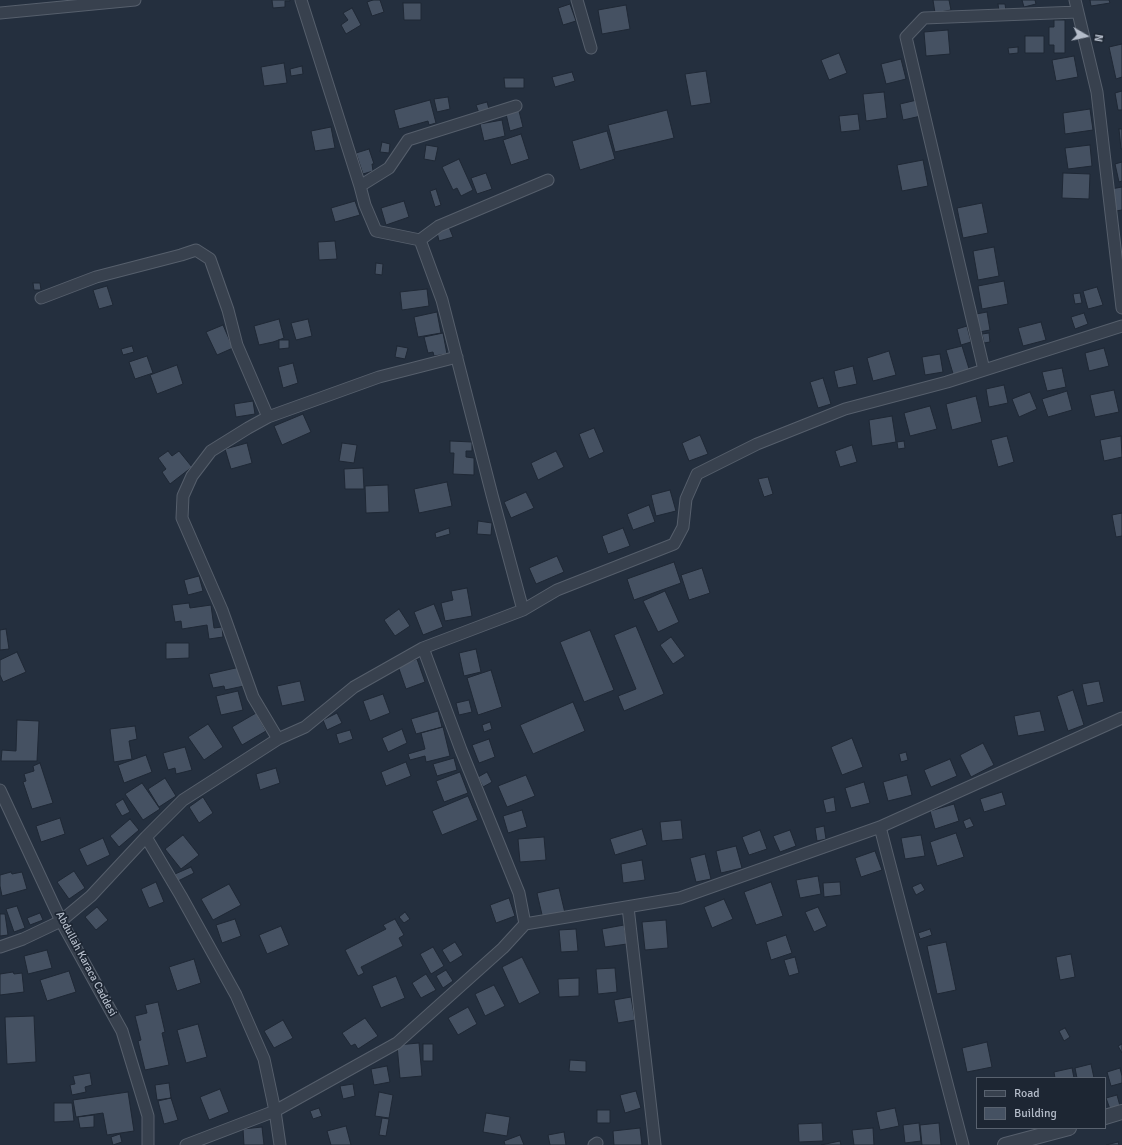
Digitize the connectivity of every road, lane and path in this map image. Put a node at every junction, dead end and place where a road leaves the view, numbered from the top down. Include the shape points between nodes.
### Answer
1 (135, 0) edge
2 (301, 0) edge
3 (577, 0) edge
4 (1074, 0) edge
5 (89, 2) edge
6 (1078, 12) junction
7 (0, 13) edge
8 (591, 48) dead end
9 (516, 106) dead end
10 (548, 180) dead end
11 (360, 186) junction
12 (420, 240) junction
13 (41, 298) dead end
14 (1122, 308) edge
15 (1122, 326) edge
16 (457, 357) junction
17 (984, 370) junction
18 (268, 417) junction
19 (523, 610) junction
20 (424, 648) junction
21 (1122, 718) edge
22 (278, 739) junction
23 (0, 790) edge
24 (880, 826) junction
25 (146, 837) junction
26 (628, 907) junction
27 (61, 920) junction
28 (525, 924) junction
29 (0, 947) edge
30 (276, 1111) junction
31 (1122, 1112) edge
32 (1106, 1117) edge
33 (1065, 1129) edge
34 (148, 1145) edge
35 (186, 1145) edge
36 (280, 1145) edge
37 (655, 1145) edge
38 (963, 1145) edge
39 (1005, 1145) edge

1 - 5 street
2 - 11 street
3 - 8 street
4 - 6 street
5 - 7 street
6 - 14 street via 1097,92
6 - 17 street via 924,18 906,37
9 - 11 street via 408,140 389,168
10 - 12 street via 439,226
11 - 12 street via 376,231
12 - 16 street via 442,300
13 - 18 street via 96,276 196,250 210,259 237,345
15 - 17 street
16 - 18 street via 379,377
16 - 19 street
17 - 19 street via 845,409 758,444 697,474 686,499 682,527 674,544 557,590
18 - 22 street via 211,451 192,476 186,489 183,496 182,518 222,610 253,697
19 - 20 street
20 - 22 street via 354,687 305,727
20 - 28 street via 461,750 519,893
21 - 24 street
22 - 25 street via 183,800
23 - 27 street, Abdullah Karaca Caddesi
24 - 26 street via 680,898
24 - 38 street
25 - 27 street via 91,896
25 - 30 street via 236,995 264,1059
26 - 28 street
26 - 37 street
27 - 29 street
27 - 34 street, Abdullah Karaca Caddesi via 122,1031 148,1116
28 - 30 street via 503,948 397,1043
30 - 35 street
30 - 36 street
31 - 32 street
33 - 39 street

